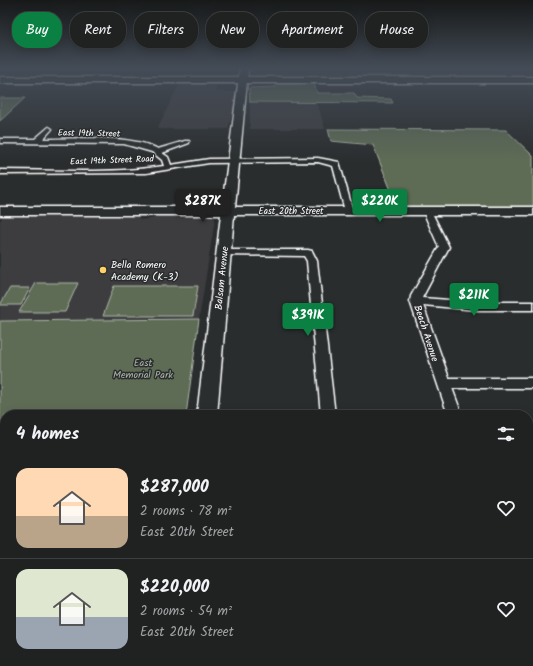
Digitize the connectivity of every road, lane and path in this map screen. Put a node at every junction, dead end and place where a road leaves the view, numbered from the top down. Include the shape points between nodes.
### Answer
1 (240, 100) edge
2 (49, 129) dead end
3 (0, 141) edge
4 (37, 141) junction
5 (187, 142) dead end
6 (158, 152) junction
7 (229, 161) junction
8 (168, 167) junction
9 (0, 172) edge
10 (0, 211) edge
11 (228, 211) junction
12 (349, 211) junction
13 (427, 211) junction
14 (533, 211) edge
15 (223, 253) junction
16 (416, 302) junction
17 (533, 306) edge
18 (444, 383) junction
19 (533, 383) edge
20 (207, 410) edge
21 (327, 410) edge
22 (453, 410) edge

1 - 7 street, Balsam Avenue
2 - 4 street
3 - 4 street, East 19th Street
4 - 6 street, East 19th Street via 124,142
5 - 6 street
6 - 8 street
7 - 8 street, East 19th Street Road
7 - 11 street, Balsam Avenue
7 - 12 street, East 19th Street Road via 318,160 336,164
8 - 9 street, East 19th Street Road via 109,172
10 - 11 street, East 20th Street
11 - 12 street, East 20th Street
11 - 15 street, Balsam Avenue
12 - 13 street, East 20th Street
13 - 14 street, East 20th Street
13 - 16 street, Beach Avenue via 444,247
15 - 20 street, Balsam Avenue
15 - 21 street via 308,253 312,261
16 - 17 street
16 - 18 street, Beach Avenue
18 - 19 street
18 - 22 street, Beach Avenue

